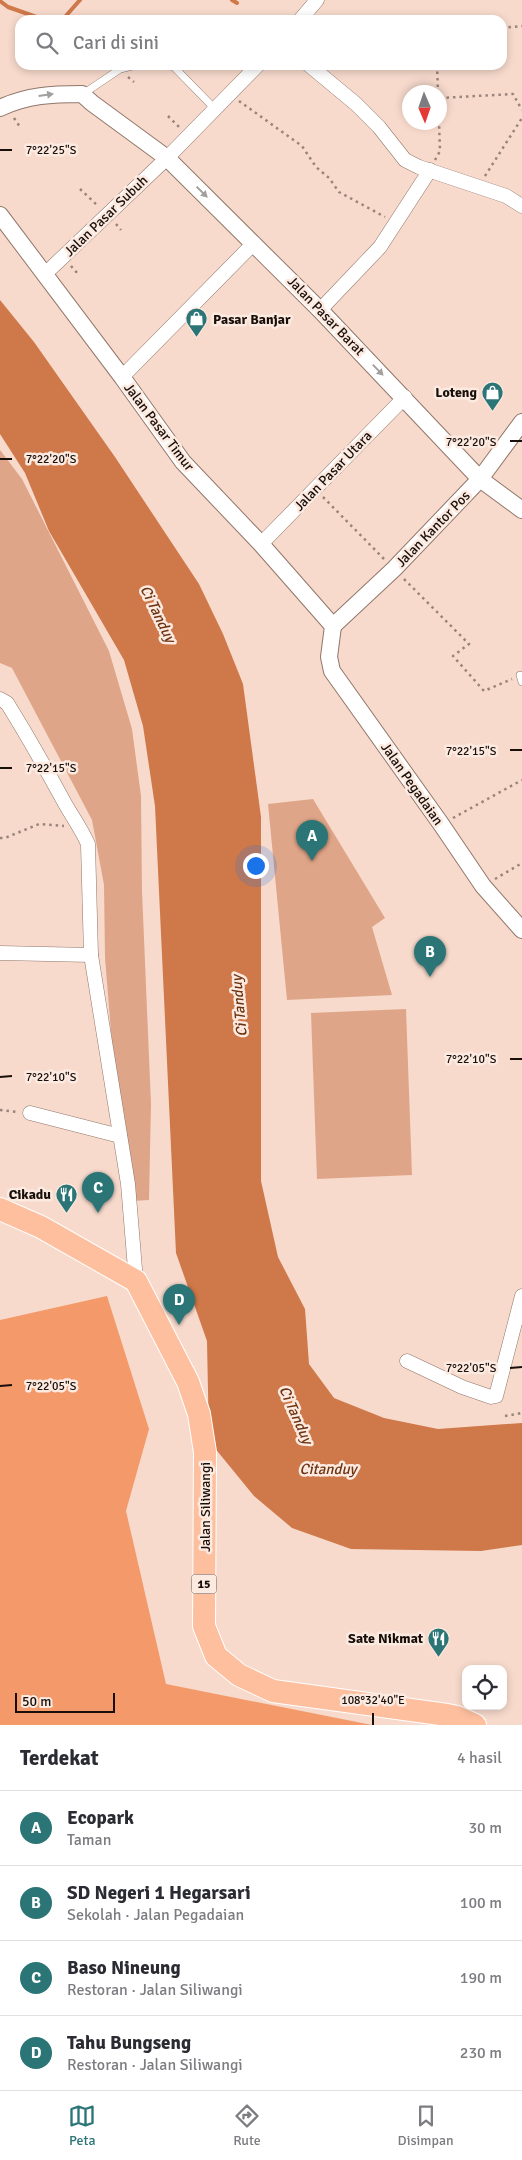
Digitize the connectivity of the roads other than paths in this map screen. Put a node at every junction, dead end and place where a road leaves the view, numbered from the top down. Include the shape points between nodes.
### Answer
1 (317, 0) edge
2 (304, 15) edge
3 (118, 70) edge
4 (177, 70) edge
5 (253, 70) edge
6 (315, 70) edge
7 (82, 94) junction
8 (0, 108) edge
9 (216, 109) junction
10 (167, 158) junction
11 (430, 170) junction
12 (522, 206) edge
13 (0, 215) edge
14 (254, 243) junction
15 (45, 274) junction
16 (320, 310) junction
17 (122, 377) junction
18 (405, 397) junction
19 (522, 422) edge
20 (480, 479) junction
21 (522, 510) edge
22 (261, 544) junction
23 (333, 626) junction
24 (0, 698) edge
25 (522, 930) edge
26 (0, 953) edge
27 (91, 955) junction
28 (30, 1113) road end
29 (120, 1136) junction
30 (0, 1209) edge
31 (136, 1281) junction
32 (522, 1296) edge
33 (407, 1361) dead end
34 (475, 1725) edge

1 - 2 street
3 - 7 lane
4 - 9 lane
5 - 9 street, Jalan Pasar Subuh
6 - 11 street via 379,127 405,160
8 -> 7 street via 19,99
7 - 10 street, Jalan Pasar Barat
9 - 10 street, Jalan Pasar Subuh
10 -> 14 street, Jalan Pasar Barat
10 - 15 street, Jalan Pasar Subuh
11 - 12 street via 506,196
11 - 16 street via 380,247
13 - 15 street, Jalan Pasar Timur
14 - 16 street, Jalan Pasar Barat
14 - 17 street
15 - 17 street, Jalan Pasar Timur
16 -> 18 street, Jalan Pasar Barat
17 - 22 street, Jalan Pasar Timur via 183,462
18 - 20 street, Jalan Pasar Barat
18 - 22 street, Jalan Pasar Utara
19 - 20 street, Jalan Kantor Pos
20 - 21 street, Jalan Pasar Barat
20 - 23 street, Jalan Kantor Pos via 394,569
22 - 23 street, Jalan Pasar Timur
23 - 25 street, Jalan Pegadaian via 329,657 332,671 482,886
24 - 27 street via 7,703 43,762 88,844
26 - 27 street
27 - 29 street
28 - 29 street
29 - 31 street via 128,1184
30 - 31 highway via 40,1227
31 - 34 highway, Jalan Siliwangi / 15 via 188,1382 199,1414 206,1472 204,1626 216,1656 239,1675 273,1691 447,1715
32 - 33 street via 496,1396 462,1387

